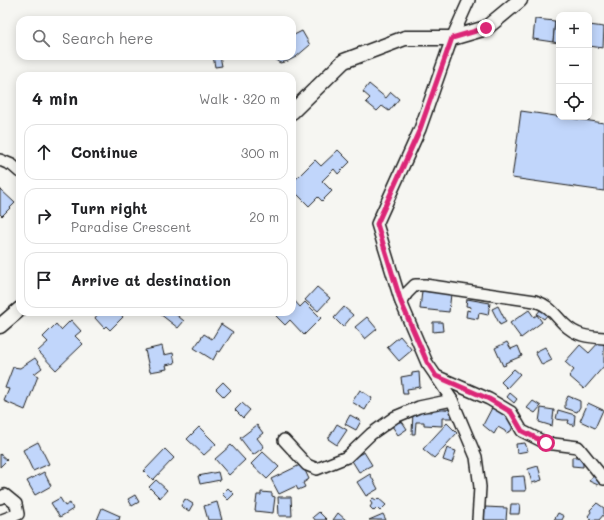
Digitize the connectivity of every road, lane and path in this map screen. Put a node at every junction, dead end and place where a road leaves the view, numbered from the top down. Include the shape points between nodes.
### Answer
1 (469, 0) edge
2 (520, 0) edge
3 (452, 38) junction
4 (296, 108) edge
5 (0, 160) edge
6 (16, 168) edge
7 (401, 302) junction
8 (16, 312) edge
9 (0, 326) edge
10 (604, 338) edge
11 (436, 376) junction
12 (452, 400) junction
13 (284, 440) dead end
14 (604, 479) edge
15 (0, 498) edge
16 (2, 520) edge
17 (478, 520) edge

1 - 3 street
2 - 3 street via 486,28
3 - 4 street via 404,38 344,62
3 - 7 street via 420,129 377,224
5 - 6 street
7 - 10 street via 415,285 535,300 545,304 575,332 587,337
7 - 11 street via 427,362
8 - 9 street
11 - 12 street
11 - 14 street via 489,399 511,412 522,431 546,443 578,447
12 - 13 street via 419,406 395,417 371,434 347,457 317,469 307,465
12 - 17 street via 476,457 480,487
15 - 16 street via 5,495 16,504 18,514

